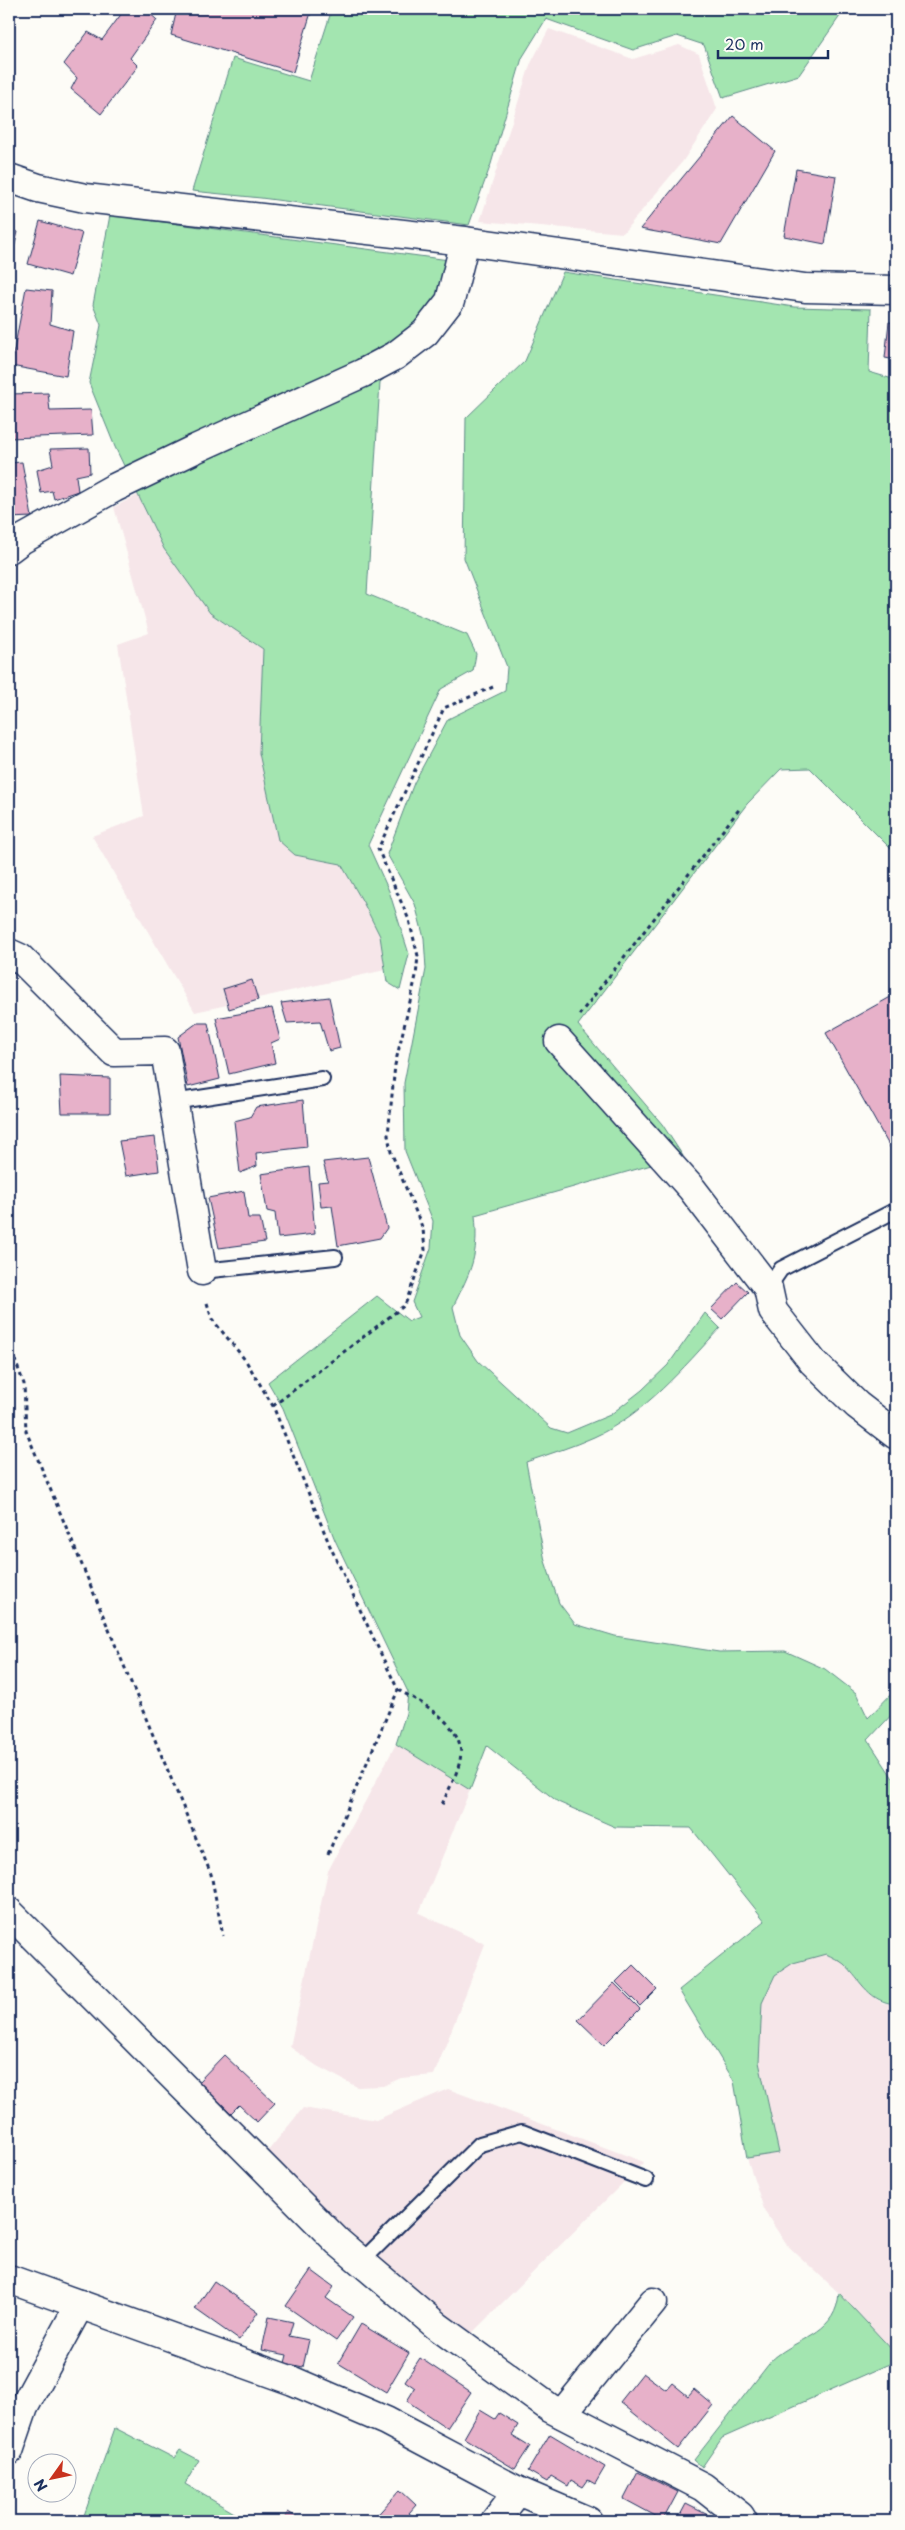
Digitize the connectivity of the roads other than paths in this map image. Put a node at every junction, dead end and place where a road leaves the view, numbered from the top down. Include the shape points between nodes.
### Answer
1 (9, 178) edge
2 (465, 240) junction
3 (896, 290) edge
4 (9, 549) edge
5 (9, 953) edge
6 (559, 1041) road end
7 (322, 1079) dead end
8 (173, 1102) junction
9 (896, 1210) edge
10 (335, 1257) dead end
11 (202, 1272) joint
12 (768, 1288) junction
13 (896, 1435) edge
14 (9, 1912) edge
15 (646, 2180) dead end
16 (362, 2261) junction
17 (9, 2279) edge
18 (653, 2302) dead end
19 (80, 2304) junction
20 (562, 2414) junction
21 (9, 2451) edge
22 (518, 2491) junction
23 (495, 2521) edge
24 (588, 2521) edge
25 (743, 2521) edge

1 - 2 street via 85,198
2 - 3 street via 804,288
2 - 4 street via 450,300 425,333 395,356 123,484
5 - 8 street via 20,958 114,1052 164,1052
6 - 12 street via 692,1189
7 - 8 lane
8 - 11 street
9 - 12 lane via 781,1269
10 - 11 lane
12 - 13 street via 773,1311 813,1362 857,1405
14 - 16 street via 338,2242
15 - 16 lane via 522,2132 488,2141 480,2144
16 - 20 street via 437,2326
17 - 19 street
18 - 20 street
19 - 21 street via 24,2407
19 - 22 street via 293,2381 386,2420
20 - 25 street via 703,2487
22 - 23 street
22 - 24 street

